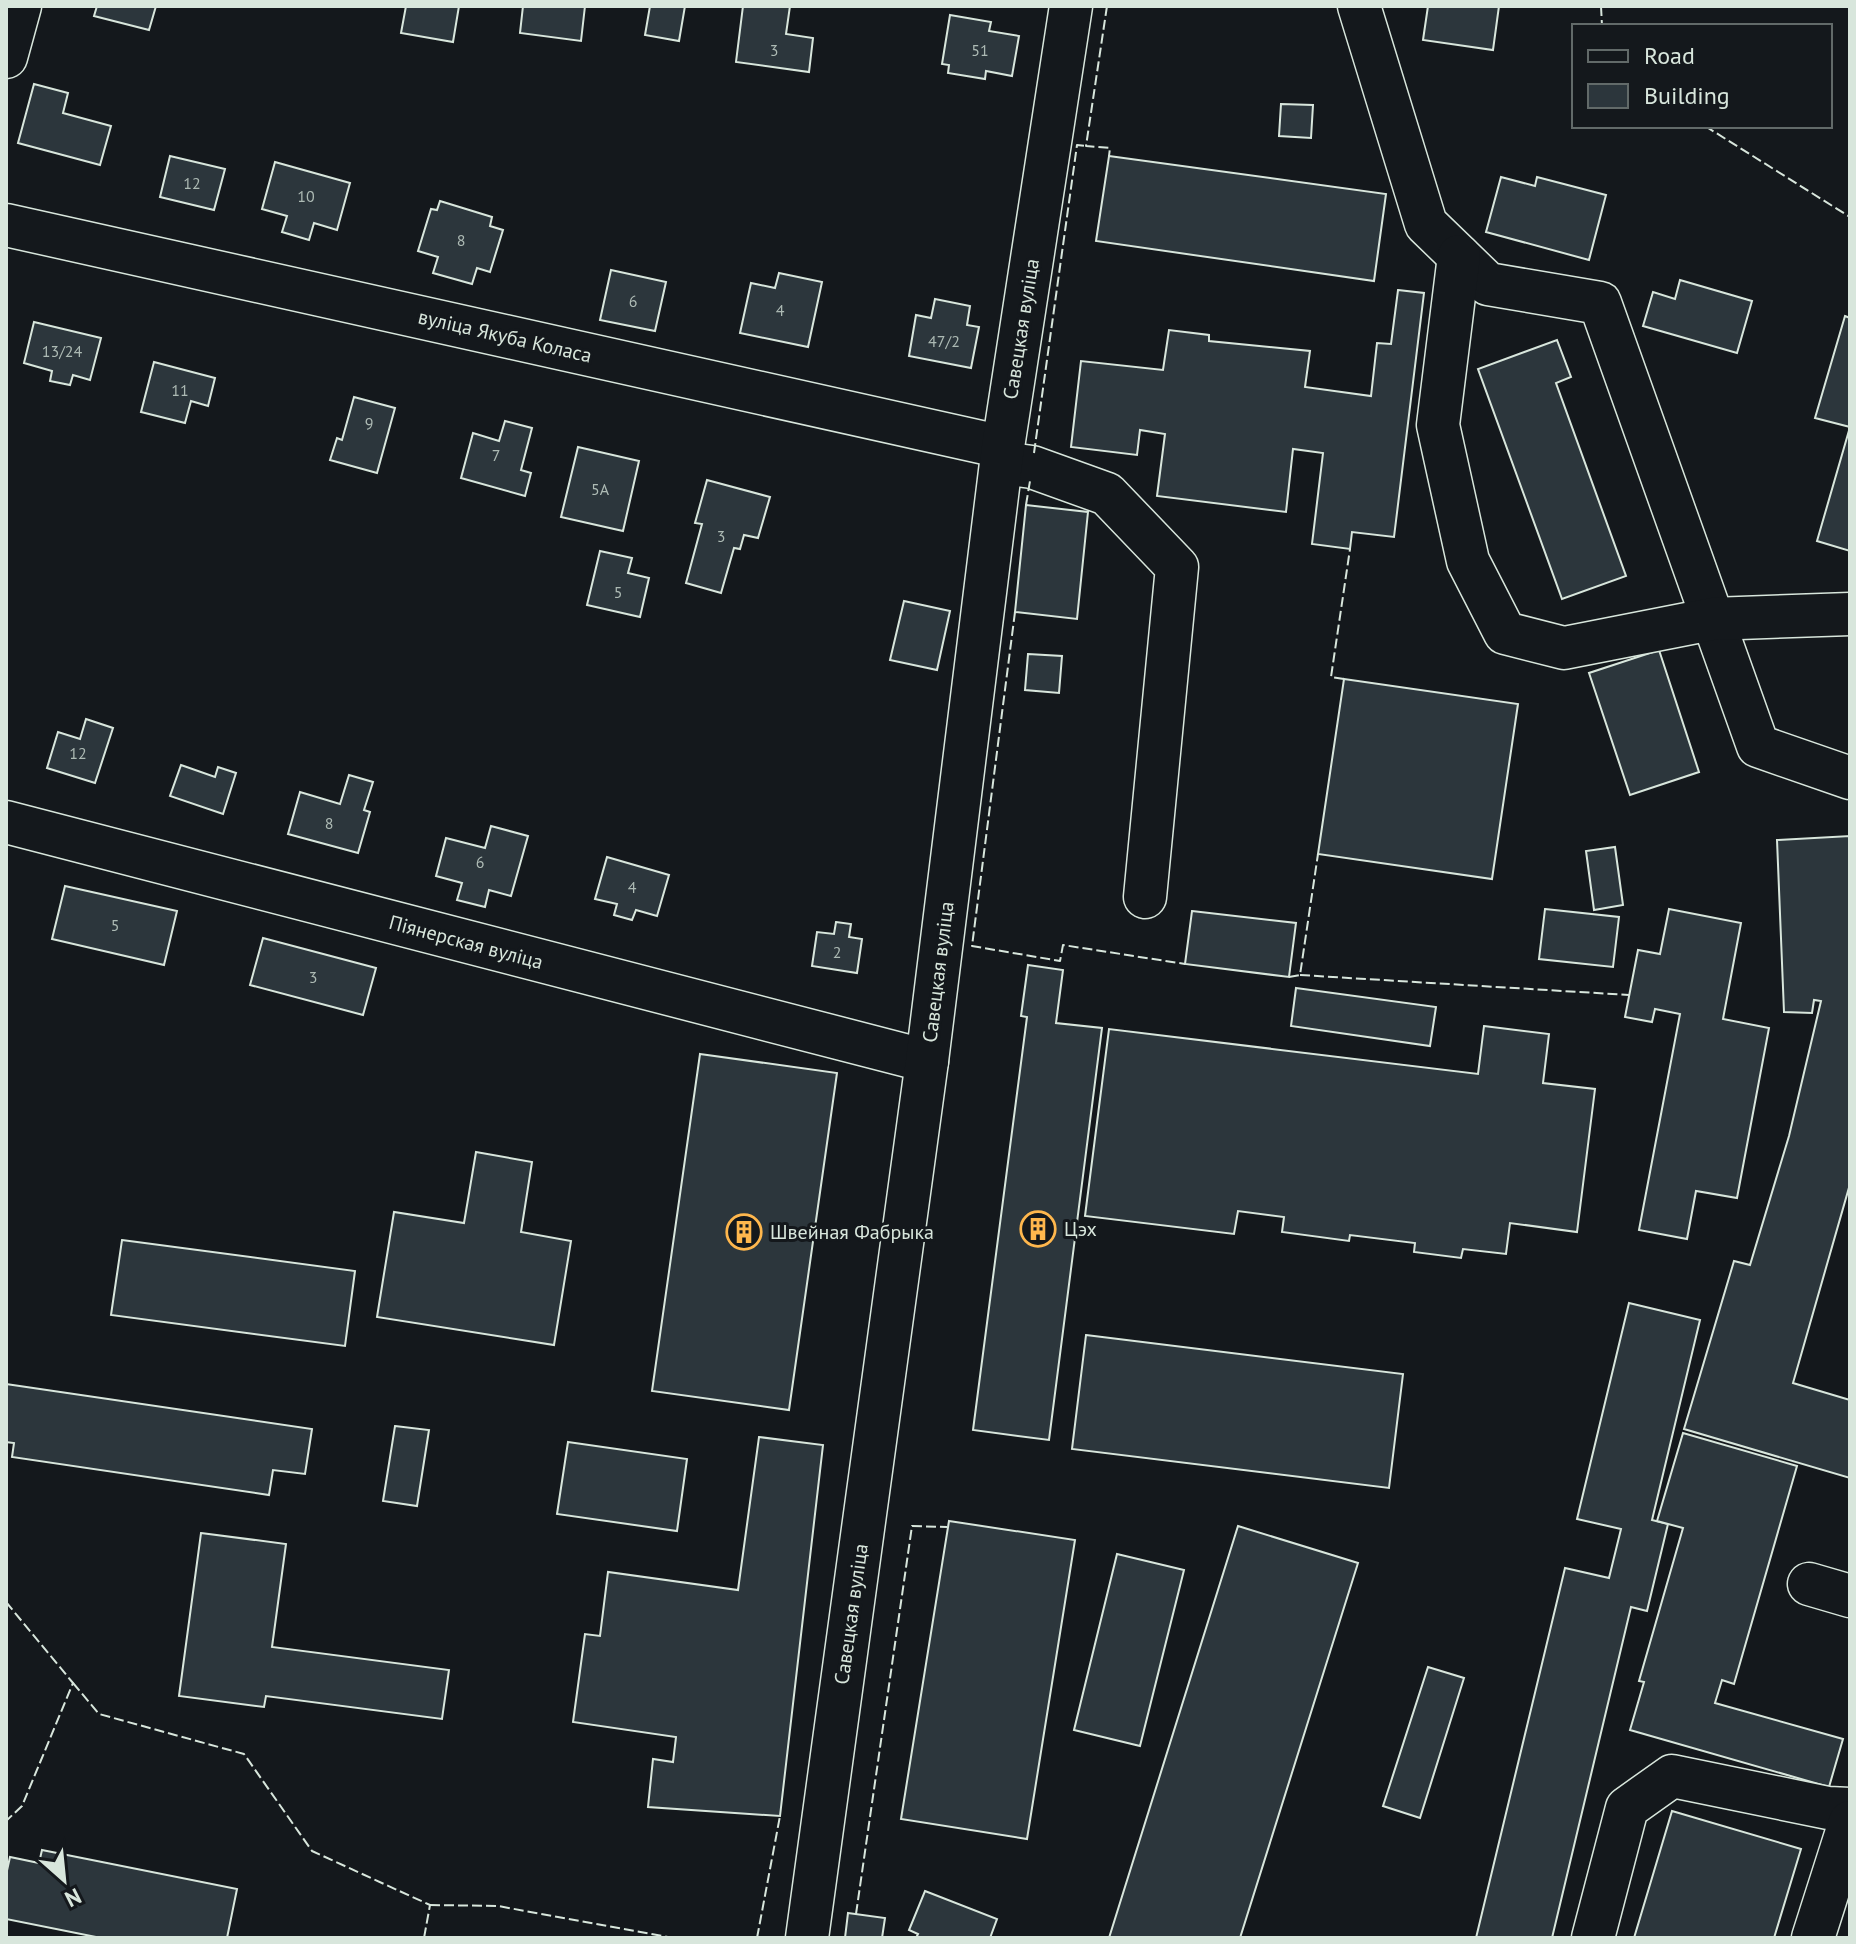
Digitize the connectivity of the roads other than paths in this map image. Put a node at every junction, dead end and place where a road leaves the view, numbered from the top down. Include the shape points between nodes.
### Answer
1 (20, 6) edge
2 (1070, 6) edge
3 (1359, 6) edge
4 (6, 57) edge
5 (6, 225) edge
6 (1459, 256) junction
7 (1002, 455) junction
8 (1850, 614) edge
9 (1712, 619) junction
10 (1850, 778) edge
11 (6, 822) edge
12 (1145, 897) dead end
13 (927, 1061) junction
14 (1809, 1584) dead end
15 (1850, 1596) edge
16 (1850, 1809) edge
17 (1850, 1822) edge
18 (807, 1938) edge
19 (1593, 1938) edge
20 (1813, 1938) edge

1 - 4 street
2 - 7 street, Савецкая вуліца
3 - 6 street via 1426,224
5 - 7 street, вуліца Якуба Коласа
6 - 9 street via 1488,284 1600,303
6 - 9 street via 1438,425 1468,561 1505,633 1564,648
7 - 12 street, вуліца Якуба Коласа via 1107,494 1177,567
7 - 13 street, Савецкая вуліца
8 - 9 street
9 - 10 street via 1758,746
11 - 13 street, Піянерская вуліца
13 - 18 street, Савецкая вуліца
14 - 15 street
16 - 19 street via 1672,1776 1627,1808
17 - 20 street

